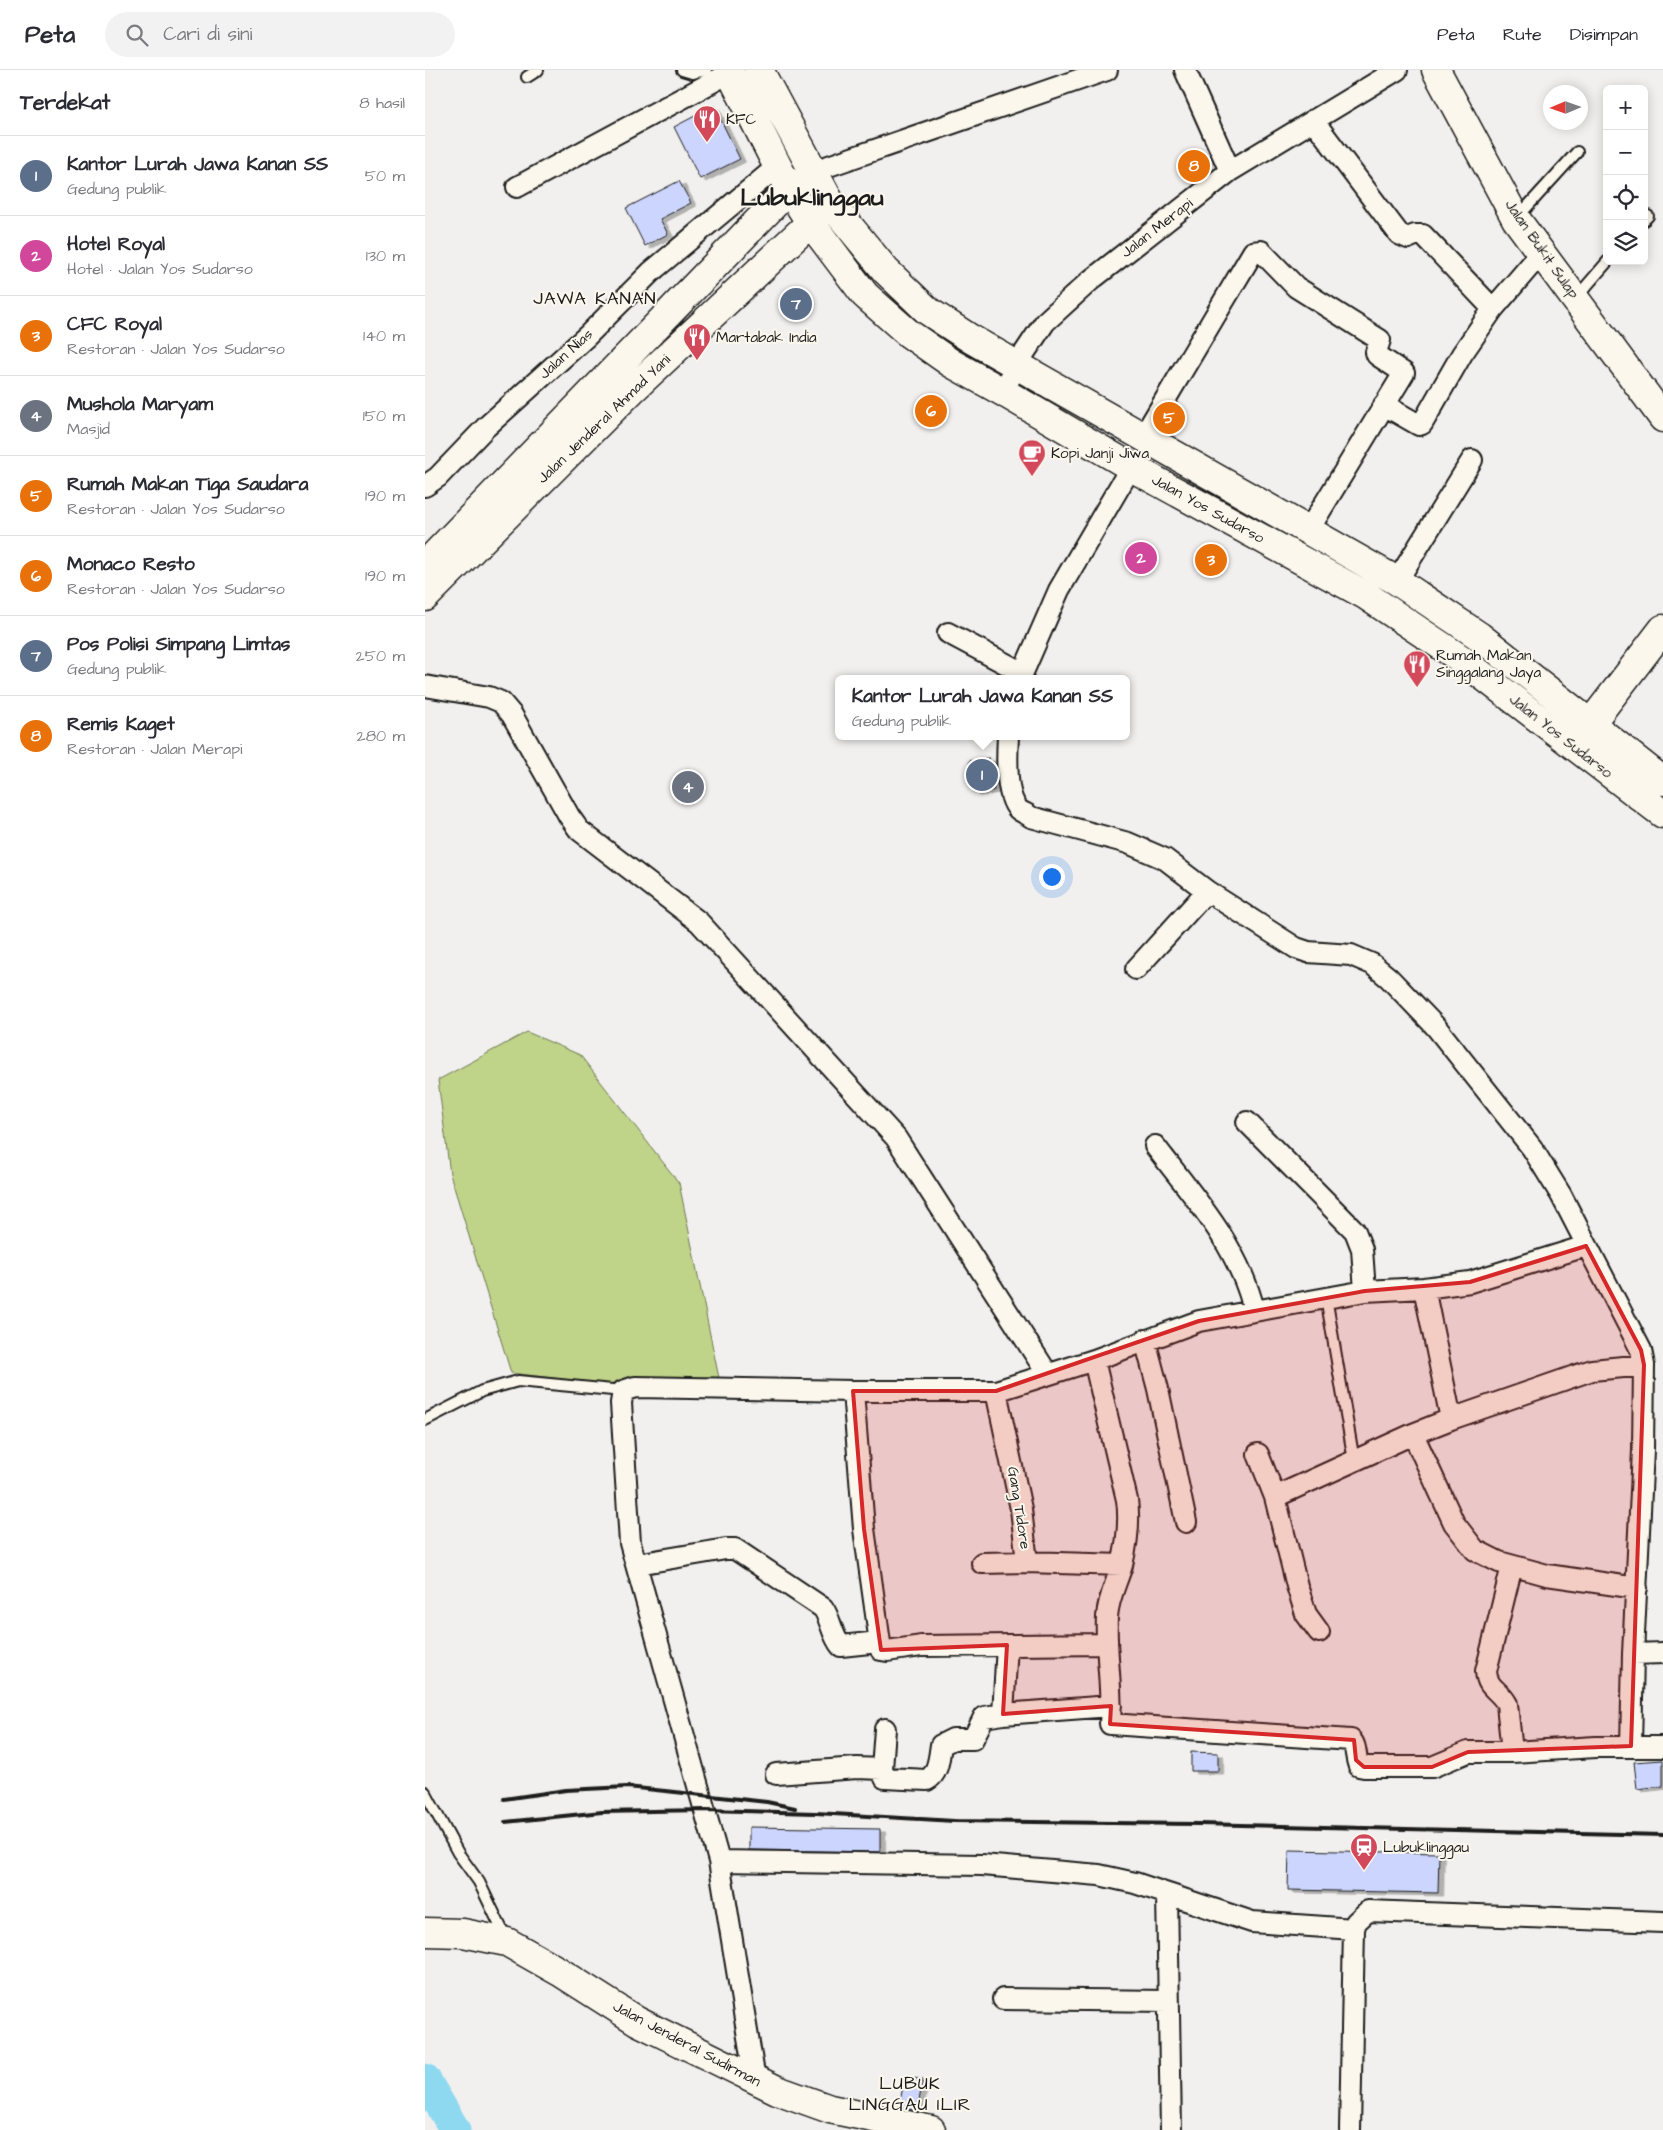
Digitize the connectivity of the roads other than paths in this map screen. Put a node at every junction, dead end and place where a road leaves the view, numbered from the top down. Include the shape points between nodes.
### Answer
1 (538, 70) edge
2 (683, 70) edge
3 (759, 70) edge
4 (1107, 70) edge
5 (1185, 70) edge
6 (1397, 70) edge
7 (1436, 70) edge
8 (722, 71) edge
9 (527, 77) dead end
10 (1313, 120) junction
11 (1577, 152) dead end
12 (1230, 171) junction
13 (814, 172) junction
14 (783, 178) junction
15 (517, 188) dead end
16 (831, 204) junction
17 (1516, 219) junction
18 (810, 222) junction
19 (1541, 253) junction
20 (1605, 265) edge
21 (1576, 298) junction
22 (1493, 309) junction
23 (1017, 364) junction
24 (1003, 392) junction
25 (1384, 406) junction
26 (1663, 418) edge
27 (1143, 437) junction
28 (1472, 460) dead end
29 (1131, 467) junction
30 (425, 486) edge
31 (1308, 531) junction
32 (425, 565) edge
33 (1397, 581) junction
34 (425, 598) edge
35 (1663, 629) edge
36 (949, 633) dead end
37 (1020, 675) edge
38 (1022, 675) edge
39 (425, 686) edge
40 (1591, 723) junction
41 (1008, 740) edge
42 (1573, 745) junction
43 (1661, 774) edge
44 (1663, 814) edge
45 (1207, 892) junction
46 (1136, 969) dead end
47 (1247, 1122) dead end
48 (1155, 1146) dead end
49 (1586, 1246) junction
50 (1424, 1288) junction
51 (1365, 1291) junction
52 (1326, 1298) junction
53 (1254, 1310) junction
54 (1145, 1340) junction
55 (1094, 1360) junction
56 (1644, 1365) junction
57 (1047, 1373) junction
58 (996, 1390) junction
59 (623, 1391) junction
60 (853, 1391) junction
61 (425, 1420) edge
62 (1451, 1420) junction
63 (1413, 1434) junction
64 (1257, 1454) dead end
65 (1354, 1461) junction
66 (1275, 1497) junction
67 (1186, 1522) dead end
68 (1027, 1562) junction
69 (982, 1563) dead end
70 (637, 1564) junction
71 (1122, 1565) junction
72 (1512, 1566) junction
73 (1637, 1588) junction
74 (1319, 1632) dead end
75 (879, 1642) junction
76 (1107, 1644) junction
77 (1007, 1645) junction
78 (1663, 1652) edge
79 (1633, 1654) junction
80 (1111, 1706) junction
81 (1003, 1714) junction
82 (885, 1729) dead end
83 (1631, 1746) junction
84 (1663, 1747) edge
85 (1512, 1752) junction
86 (883, 1769) junction
87 (776, 1774) dead end
88 (425, 1792) edge
89 (719, 1862) junction
90 (1167, 1894) junction
91 (1663, 1922) edge
92 (1353, 1929) junction
93 (425, 1932) edge
94 (507, 1942) junction
95 (1003, 1999) dead end
96 (1168, 2001) junction
97 (755, 2080) junction
98 (931, 2130) edge
99 (1171, 2130) edge
100 (1351, 2130) edge

1 - 9 lane
2 - 8 lane via 692,74
3 - 13 main road, Jalan Yos Sudarso
4 - 13 street
5 - 12 street
6 - 10 street, Jalan Merapi
7 - 17 main road, Jalan Bukit Sulap
8 - 14 main road, Jalan Yos Sudarso
8 - 15 street
10 - 12 street, Jalan Merapi
10 - 22 street via 1399,234 1408,238 1423,235
11 - 17 lane
12 - 23 street, Jalan Merapi via 1066,301 1045,322
13 - 14 main road, Jalan Jenderal Ahmad Yani
13 - 16 main road, Jalan Yos Sudarso
14 - 18 main road, Jalan Yos Sudarso
14 - 30 street, Jalan Nias via 651,272
14 - 32 main road, Jalan Jenderal Ahmad Yani
16 - 18 main road, Jalan Jenderal Ahmad Yani
16 - 23 main road, Jalan Yos Sudarso via 886,271 928,311
17 - 19 main road, Jalan Bukit Sulap
18 - 24 main road, Jalan Yos Sudarso via 865,295 908,334
18 - 34 main road, Jalan Jenderal Ahmad Yani via 597,425
19 - 21 main road, Jalan Bukit Sulap
19 - 22 street
20 - 21 lane
21 - 26 main road, Jalan Bukit Sulap
22 - 25 street via 1462,354 1421,425
23 - 24 street, Jalan Merapi
23 - 27 main road, Jalan Yos Sudarso
24 - 29 main road, Jalan Yos Sudarso
25 - 27 street via 1404,373 1377,355 1380,340 1297,287 1257,250
25 - 31 street
27 - 31 main road, Jalan Yos Sudarso
28 - 33 street
29 - 38 street via 1059,590
29 - 42 main road, Jalan Yos Sudarso via 1367,596 1461,659
31 - 33 main road, Jalan Yos Sudarso
33 - 40 main road, Jalan Yos Sudarso via 1479,636
35 - 40 main road
36 - 37 street
39 - 57 street via 501,702 512,715 579,830 699,922 896,1138
40 - 42 main road
40 - 43 main road, Jalan Yos Sudarso
41 - 45 street via 1010,795 1017,808 1031,817 1128,843 1165,859
42 - 44 main road, Jalan Yos Sudarso
45 - 46 street
45 - 49 street via 1296,948 1351,955 1372,964 1389,978 1436,1027 1532,1148 1561,1195
47 - 51 street via 1355,1231 1362,1249
48 - 53 street via 1217,1226 1246,1281
49 - 50 street via 1470,1282
49 - 56 street via 1641,1350
50 - 51 street
50 - 62 street
51 - 52 street
52 - 53 street
52 - 65 lane
53 - 54 street via 1199,1321
54 - 55 street
54 - 67 street
55 - 57 street
55 - 71 street via 1127,1500 1128,1528
56 - 62 street via 1592,1370
56 - 73 street
57 - 58 street
58 - 60 street
58 - 68 street, Gang Tidore via 1021,1510
59 - 60 street via 635,1387
59 - 61 lane via 518,1380 482,1391
59 - 70 street via 621,1403 629,1531
60 - 75 street
62 - 63 street
63 - 65 street
63 - 72 street via 1453,1523 1475,1550
64 - 66 street
65 - 66 street
66 - 74 street via 1306,1614
68 - 69 street
68 - 71 street, Gang Tidore
70 - 75 street via 735,1549 823,1608 841,1646
70 - 89 street
71 - 76 street via 1109,1604
72 - 73 street via 1547,1575
72 - 85 street via 1485,1670 1489,1685 1507,1704
73 - 79 street
75 - 77 street via 883,1651 921,1646
76 - 77 street
76 - 80 street
77 - 81 street
78 - 79 street
79 - 83 street
80 - 81 street
80 - 85 street via 1110,1724 1351,1740 1356,1760 1359,1766 1364,1767 1432,1767 1468,1752
81 - 86 street via 983,1717 973,1739 953,1739 941,1745 937,1768 927,1780 885,1778
82 - 86 street
83 - 84 street
83 - 85 street
86 - 87 street
88 - 94 lane via 458,1853 479,1882
89 - 90 street via 982,1865 1099,1875
89 - 97 street
90 - 92 street via 1252,1922
90 - 96 street
91 - 92 street via 1368,1911
92 - 100 street
93 - 94 main road, Jalan Jenderal Sudirman via 463,1934
94 - 97 main road, Jalan Jenderal Sudirman via 637,2020
95 - 96 street
96 - 99 street
97 - 98 main road, Jalan Jenderal Sudirman via 830,2109

